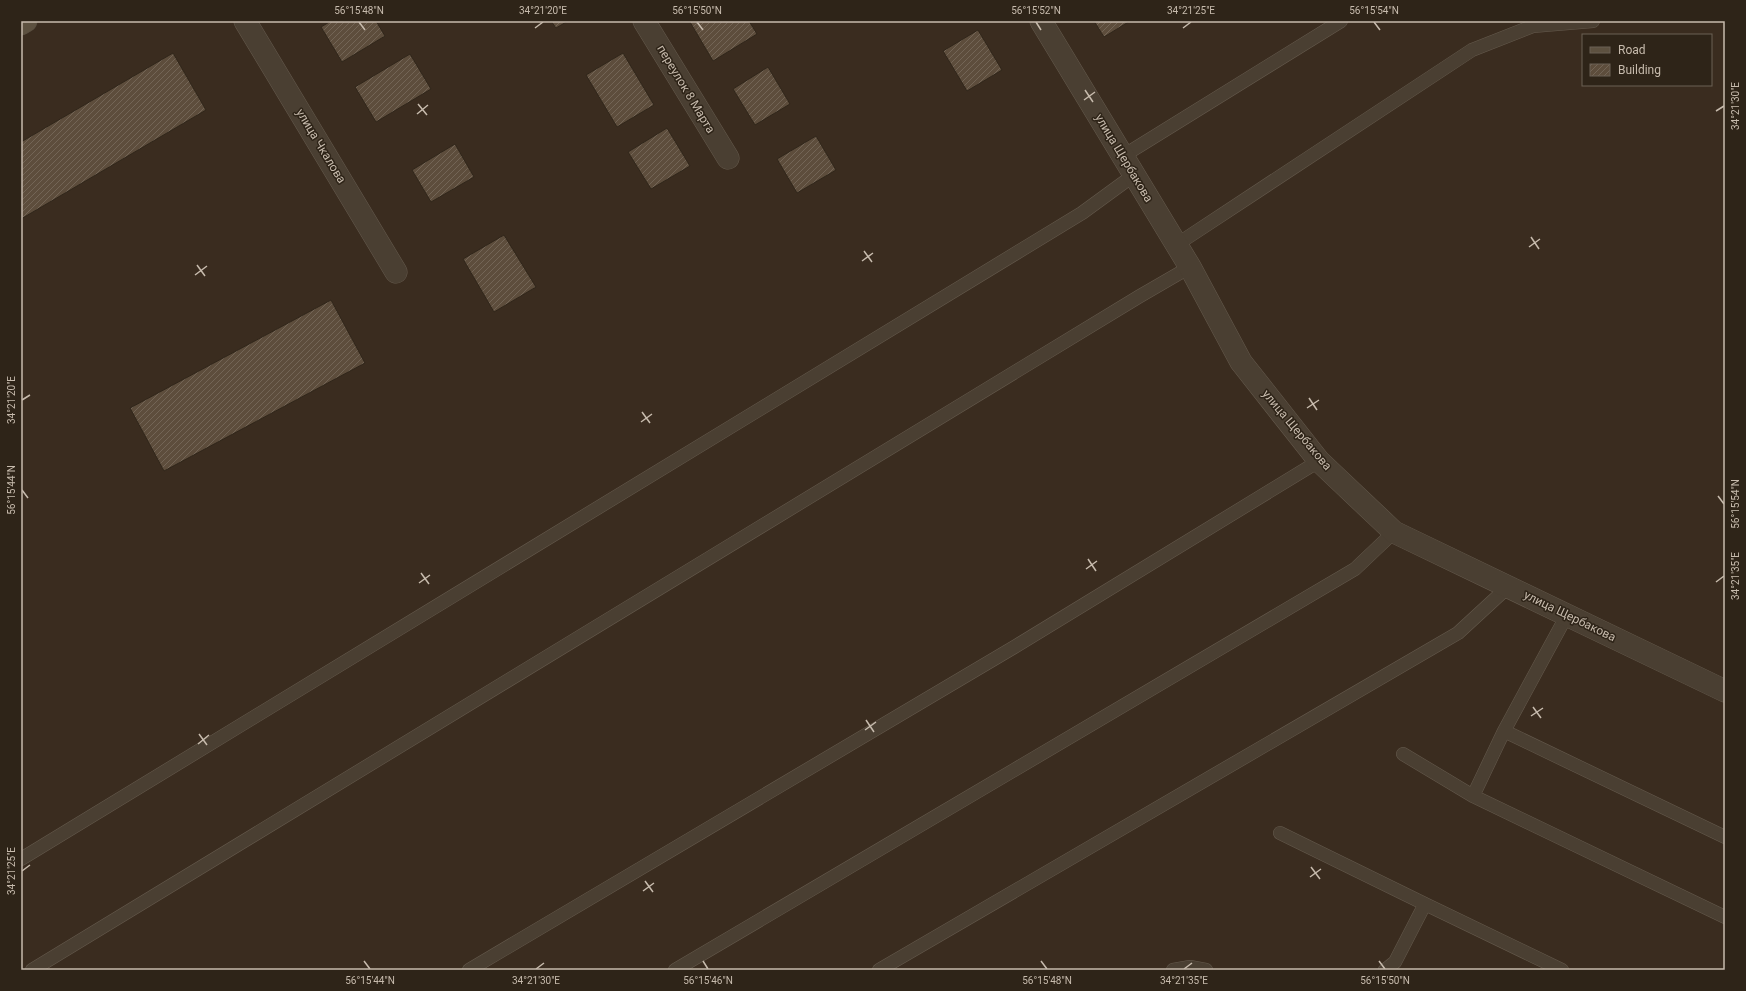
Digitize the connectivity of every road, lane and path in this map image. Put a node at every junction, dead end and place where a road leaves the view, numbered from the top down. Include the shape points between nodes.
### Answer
1 (26, 21) edge
2 (245, 21) edge
3 (644, 21) edge
4 (1041, 21) edge
5 (1342, 21) edge
6 (1593, 21) edge
7 (21, 24) edge
8 (1536, 24) edge
9 (1123, 156) junction
10 (728, 158) dead end
11 (1134, 175) junction
12 (1176, 245) junction
13 (1190, 267) junction
14 (396, 272) dead end
15 (1319, 461) junction
16 (1394, 532) junction
17 (1508, 587) junction
18 (1567, 615) junction
19 (1725, 691) edge
20 (1504, 732) junction
21 (1403, 754) dead end
22 (1473, 796) junction
23 (1280, 833) dead end
24 (1725, 838) edge
25 (21, 859) edge
26 (1425, 904) junction
27 (1725, 917) edge
28 (32, 970) edge
29 (469, 970) edge
30 (675, 970) edge
31 (879, 970) edge
32 (1173, 970) edge
33 (1206, 970) edge
34 (1385, 970) edge
35 (1562, 970) edge

1 - 7 street
2 - 14 street, улица Чкалова
3 - 10 street, переулок 8 Марта
4 - 9 street, улица Щербакова
5 - 9 lane
6 - 8 lane
8 - 12 lane via 1472,50
9 - 11 street, улица Щербакова
11 - 12 street, улица Щербакова
11 - 25 lane via 1082,213
12 - 13 street, улица Щербакова
13 - 15 street, улица Щербакова via 1241,362
13 - 28 lane
15 - 16 street, улица Щербакова
15 - 29 lane via 1016,646
16 - 17 street, улица Щербакова
16 - 30 lane via 1355,569
17 - 18 street, улица Щербакова
17 - 31 lane via 1458,633
18 - 19 street, улица Щербакова
18 - 20 lane
20 - 22 lane
20 - 24 lane
21 - 22 lane
22 - 27 lane
23 - 26 lane
26 - 34 lane via 1394,962
26 - 35 lane
32 - 33 lane via 1190,967

